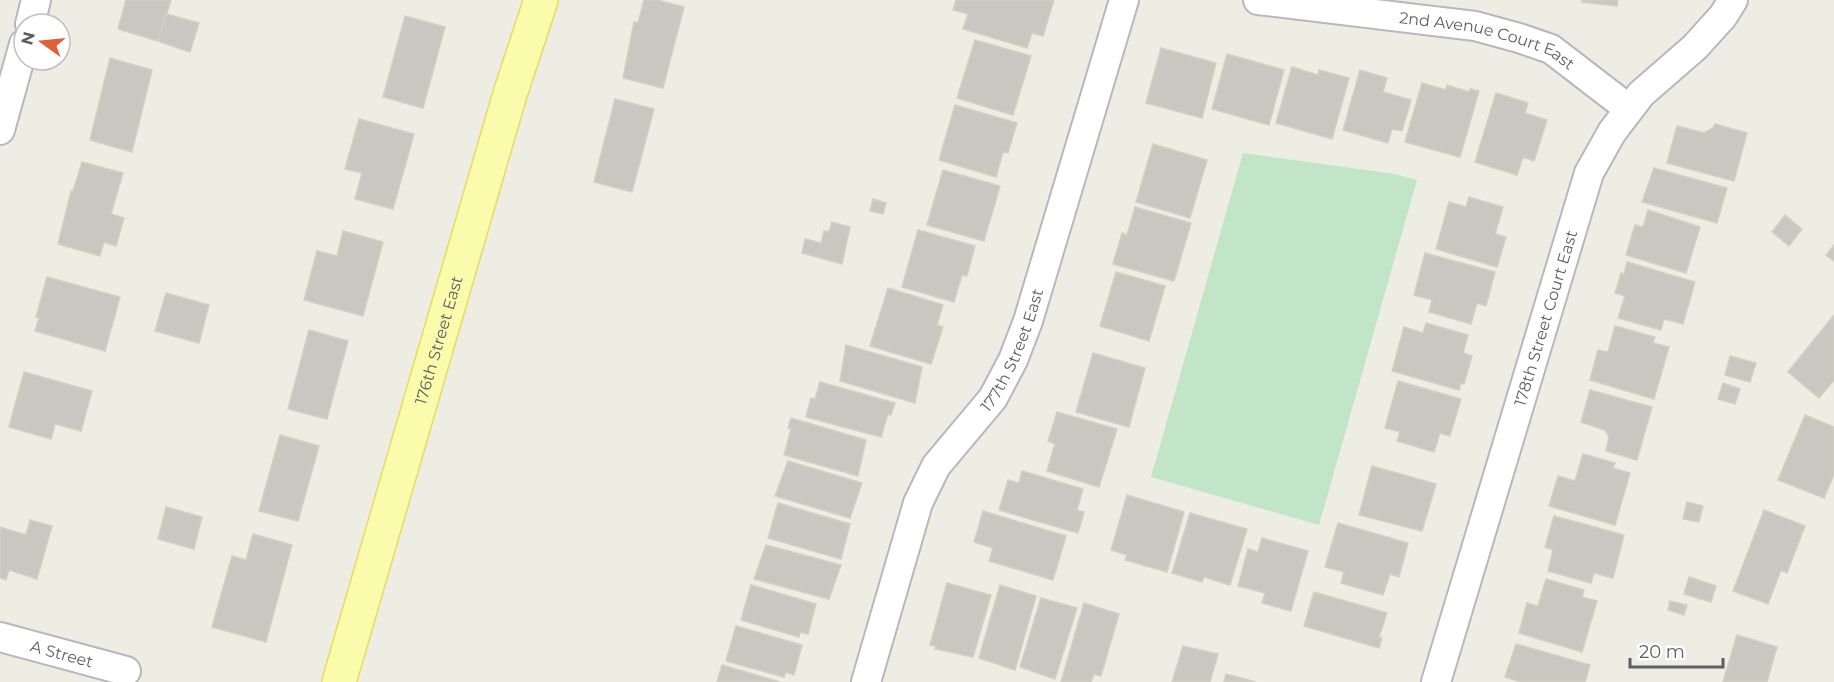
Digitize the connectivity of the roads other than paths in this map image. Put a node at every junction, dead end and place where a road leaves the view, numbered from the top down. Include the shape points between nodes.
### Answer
1 (541, 0) edge
2 (1124, 0) edge
3 (1257, 0) edge
4 (1732, 0) edge
5 (16, 72) edge
6 (1629, 109) junction
7 (0, 130) edge
8 (0, 637) edge
9 (126, 671) dead end
10 (339, 682) edge
11 (866, 682) edge
12 (1436, 682) edge

1 - 10 main road, 176th Street East via 510,94
2 - 11 street, 177th Street East via 1028,321 993,398 936,466 918,502
3 - 6 street, 2nd Avenue Court East via 1474,26 1519,38 1551,49
4 - 6 street, 178th Street Court East via 1695,47
5 - 7 street
6 - 12 street, 178th Street Court East via 1611,132 1589,173
8 - 9 street, A Street

